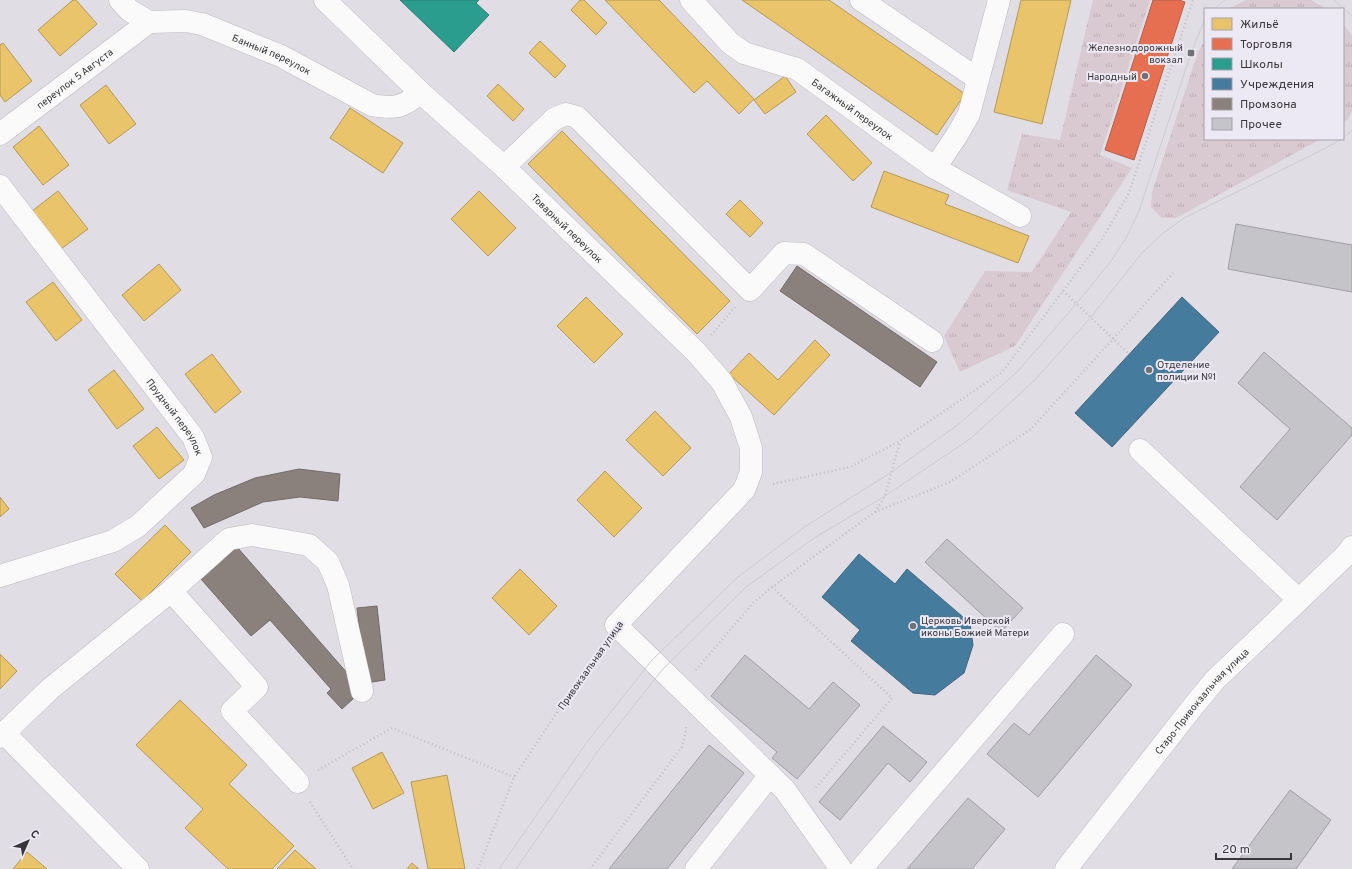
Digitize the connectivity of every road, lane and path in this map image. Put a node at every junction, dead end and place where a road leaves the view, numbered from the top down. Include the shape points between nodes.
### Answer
1 (120, 0) edge
2 (325, 0) edge
3 (691, 0) edge
4 (861, 0) edge
5 (999, 0) edge
6 (1193, 0) edge
7 (149, 22) junction
8 (978, 80) junction
9 (420, 92) junction
10 (0, 134) edge
11 (504, 167) junction
12 (935, 168) junction
13 (0, 186) edge
14 (1020, 216) dead end
15 (1173, 273) dead end
16 (750, 290) junction
17 (1063, 291) junction
18 (1112, 339) junction
19 (932, 341) dead end
20 (696, 352) junction
21 (1129, 354) dead end
22 (900, 441) junction
23 (1140, 450) dead end
24 (744, 490) junction
25 (875, 512) junction
26 (1352, 547) edge
27 (0, 576) edge
28 (772, 587) junction
29 (171, 591) junction
30 (1299, 600) junction
31 (616, 625) junction
32 (1063, 634) dead end
33 (680, 687) junction
34 (362, 691) dead end
35 (685, 724) dead end
36 (2, 735) edge
37 (770, 775) junction
38 (514, 777) junction
39 (298, 782) junction
40 (798, 809) junction
41 (138, 869) edge
42 (353, 869) edge
43 (478, 869) edge
44 (590, 869) edge
45 (696, 869) edge
46 (841, 869) edge
47 (861, 869) edge
48 (1066, 869) edge

1 - 7 street via 129,10
2 - 9 street, Товарный переулок
3 - 12 street, Багажный переулок via 730,43 744,53 797,69
4 - 8 street
5 - 8 street
6 - 17 path via 1129,193 1102,240
7 - 9 street, Банный переулок via 186,21 202,24 281,56 372,106 400,106
7 - 10 street, переулок 5 Августа
8 - 12 street via 969,114
9 - 11 street, Товарный переулок
11 - 16 street via 554,119 566,114 577,117
11 - 20 street, Товарный переулок
12 - 14 street, Багажный переулок
13 - 27 street, Прудный переулок via 193,437 201,457 194,474 138,526 113,541
15 - 18 path
16 - 19 street via 784,253 804,254
16 - 20 path
17 - 18 path
17 - 22 path via 1002,372
18 - 21 path
18 - 25 path via 1031,429 950,482
20 - 24 street, Товарный переулок via 722,382 741,417 752,448 752,472
22 - 24 path via 850,466
22 - 25 path via 884,496
23 - 30 street
24 - 31 street, Привокзальная улица
25 - 28 path
26 - 30 street, Старо-Привокзальная улица
28 - 33 path via 753,603
28 - 40 path via 892,698
29 - 34 street via 228,539 252,535 310,546 328,562 338,585
29 - 36 street via 50,689
29 - 39 street via 257,687 232,711
30 - 48 street, Старо-Привокзальная улица via 1215,680
31 - 33 street
31 - 38 path, Привокзальная улица
32 - 47 street
33 - 37 street
35 - 44 path via 682,746
36 - 41 street
37 - 40 street via 785,790
37 - 45 street
38 - 39 path via 392,728
38 - 43 path, Привокзальная улица
39 - 42 path
40 - 46 street

